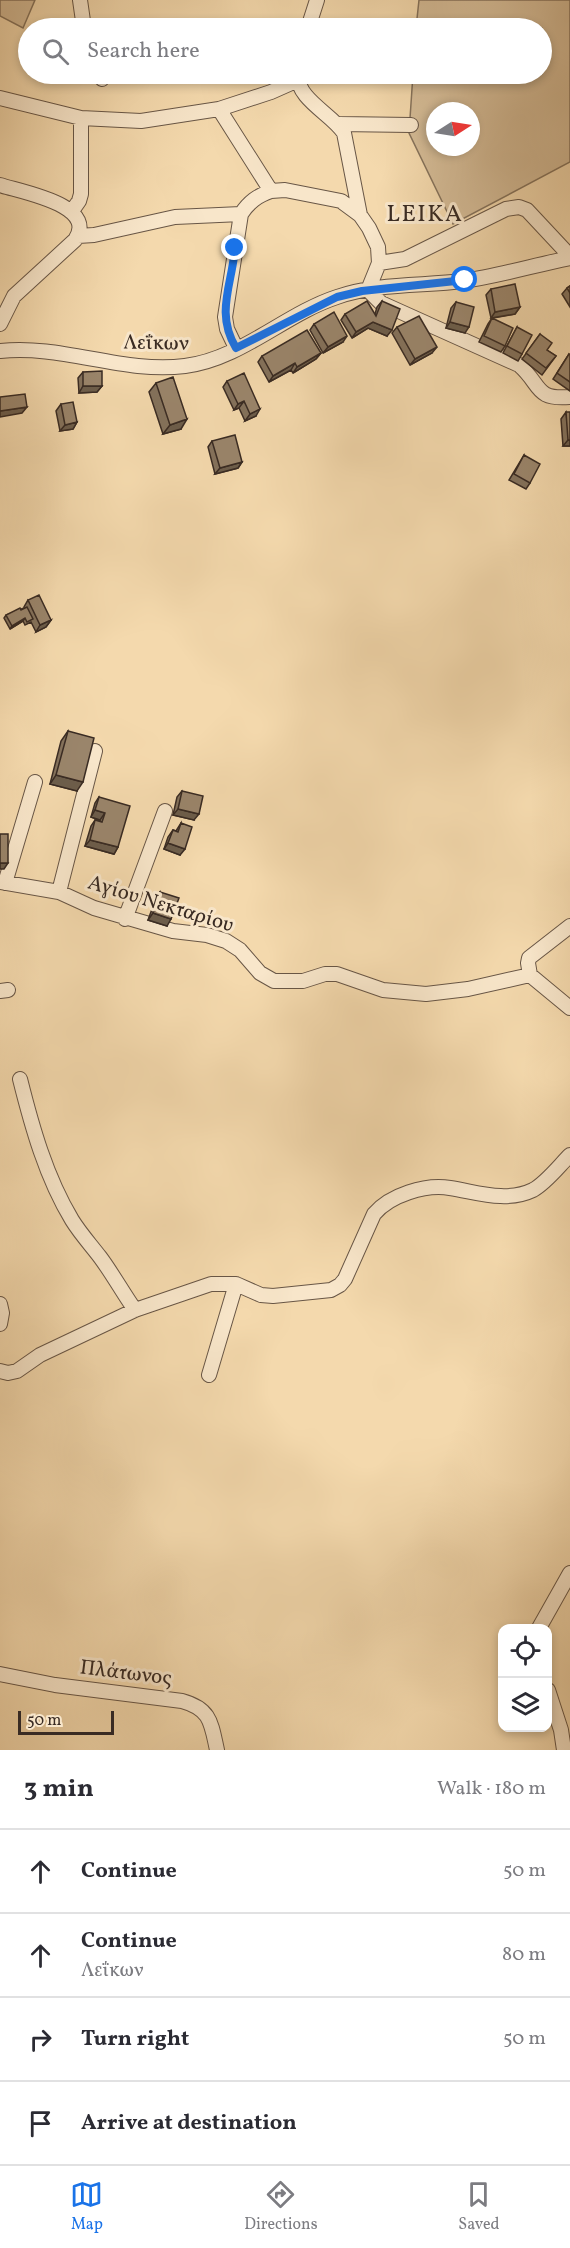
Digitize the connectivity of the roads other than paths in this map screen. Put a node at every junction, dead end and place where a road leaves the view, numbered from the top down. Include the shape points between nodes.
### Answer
1 (80, 0) edge
2 (317, 0) edge
3 (83, 18) edge
4 (311, 18) edge
5 (285, 84) edge
6 (302, 84) edge
7 (0, 98) edge
8 (219, 109) junction
9 (81, 118) junction
10 (339, 124) junction
11 (411, 124) dead end
12 (0, 185) edge
13 (270, 191) junction
14 (72, 211) junction
15 (241, 214) junction
16 (360, 215) junction
17 (78, 236) junction
18 (570, 257) edge
19 (379, 263) junction
20 (368, 290) junction
21 (0, 324) edge
22 (236, 348) junction
23 (0, 351) edge
24 (570, 397) edge
25 (95, 751) edge
26 (35, 782) dead end
27 (165, 811) dead end
28 (3, 882) edge
29 (58, 892) junction
30 (125, 919) junction
31 (570, 926) edge
32 (530, 975) junction
33 (570, 1008) edge
34 (20, 1079) dead end
35 (570, 1155) edge
36 (236, 1284) junction
37 (0, 1304) edge
38 (135, 1310) junction
39 (0, 1324) edge
40 (0, 1371) edge
41 (209, 1376) dead end
42 (570, 1573) edge
43 (542, 1624) edge
44 (0, 1674) edge
45 (552, 1702) edge
46 (217, 1750) edge
47 (564, 1750) edge

1 - 3 street
2 - 4 street
5 - 8 street
6 - 10 street via 310,99
7 - 9 street
8 - 9 street via 141,121
8 - 13 street
9 - 14 street via 81,194
10 - 11 street
10 - 16 street
12 - 14 street
13 - 15 street via 257,196
13 - 16 street via 285,190 341,201
14 - 17 street via 78,222
15 - 17 street via 175,217
15 - 22 street via 225,306 227,329
16 - 19 street via 378,247
17 - 21 street via 14,296
18 - 19 street via 527,210 519,207 506,209 405,259
18 - 20 street, Λεΐκων via 465,280
19 - 20 street
20 - 22 street, Λεΐκων via 326,301
20 - 24 street via 381,303 519,365 548,397
22 - 23 street, Λεΐκων via 209,361 182,367 116,363 28,349
25 - 29 street
26 - 28 street
27 - 30 street
28 - 29 street, Αγίου Νεκταρίου
29 - 30 street, Αγίου Νεκταρίου
30 - 32 street, Αγίου Νεκταρίου via 226,940 260,974 274,981 303,981 337,974 383,990 426,994
31 - 32 street via 529,958
32 - 33 street
34 - 38 street via 53,1182 71,1217
35 - 36 street via 534,1190 515,1196 447,1187 413,1192 387,1202 374,1214 345,1279 331,1290 273,1296
36 - 38 street via 211,1284
36 - 41 street
37 - 39 street
38 - 40 street via 40,1355 17,1371
42 - 43 street
44 - 46 street, Πλάτωνος via 196,1705 207,1713
45 - 47 street

